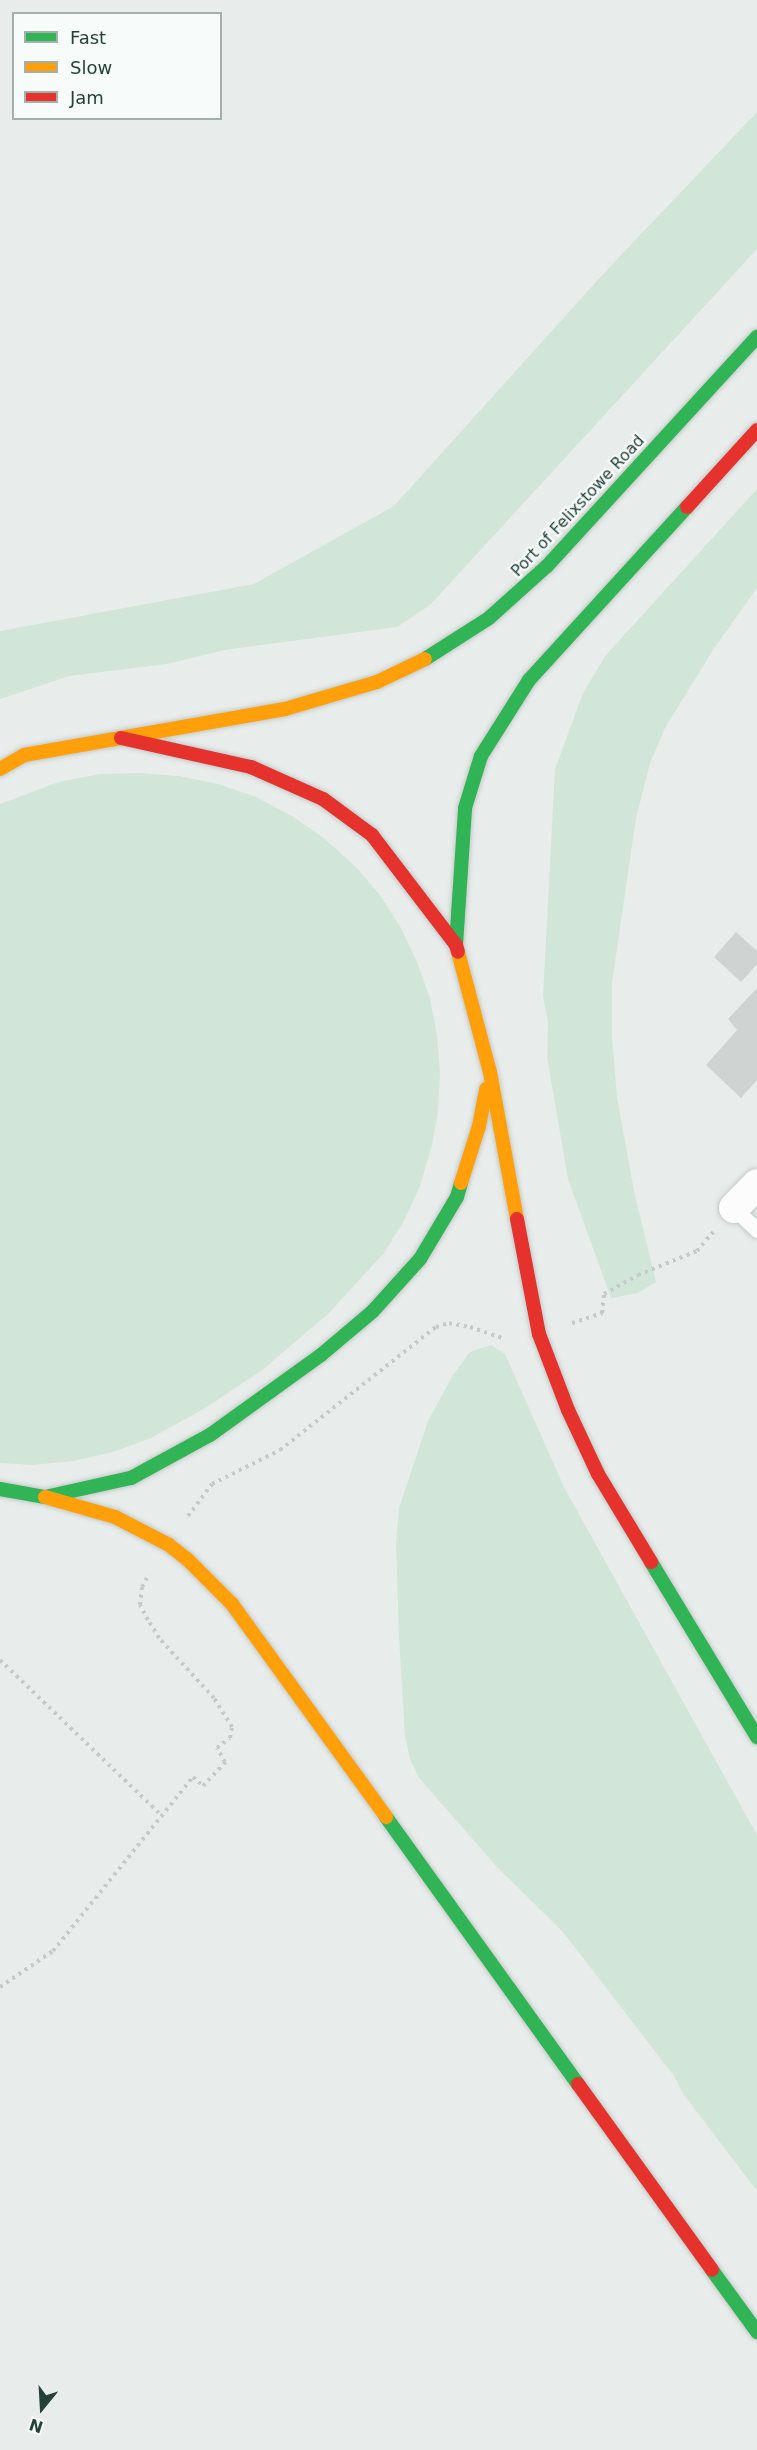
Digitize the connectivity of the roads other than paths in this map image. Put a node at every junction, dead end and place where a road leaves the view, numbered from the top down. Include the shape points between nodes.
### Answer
1 (757, 337) edge
2 (757, 430) edge
3 (121, 738) junction
4 (0, 769) edge
5 (456, 945) junction
6 (489, 1072) junction
7 (757, 1184) edge
8 (734, 1208) joint
9 (757, 1230) edge
10 (0, 1489) edge
11 (45, 1497) junction
12 (757, 1737) edge
13 (757, 2332) edge

1 - 3 highway, Port of Felixstowe Road via 547,566 489,618 431,656 377,682 285,709
2 - 5 highway via 529,680 481,756 465,808
3 - 4 highway, Port of Felixstowe Road via 24,755
3 - 5 highway via 251,767 323,799 372,835
5 - 6 highway
6 - 11 highway via 479,1126 457,1197 420,1259 373,1311 267,1396 192,1446 131,1478
6 - 12 highway via 539,1334 568,1410 598,1474
7 - 8 street
8 - 9 lane
10 - 11 highway
11 - 13 highway via 115,1517 168,1545 231,1604

